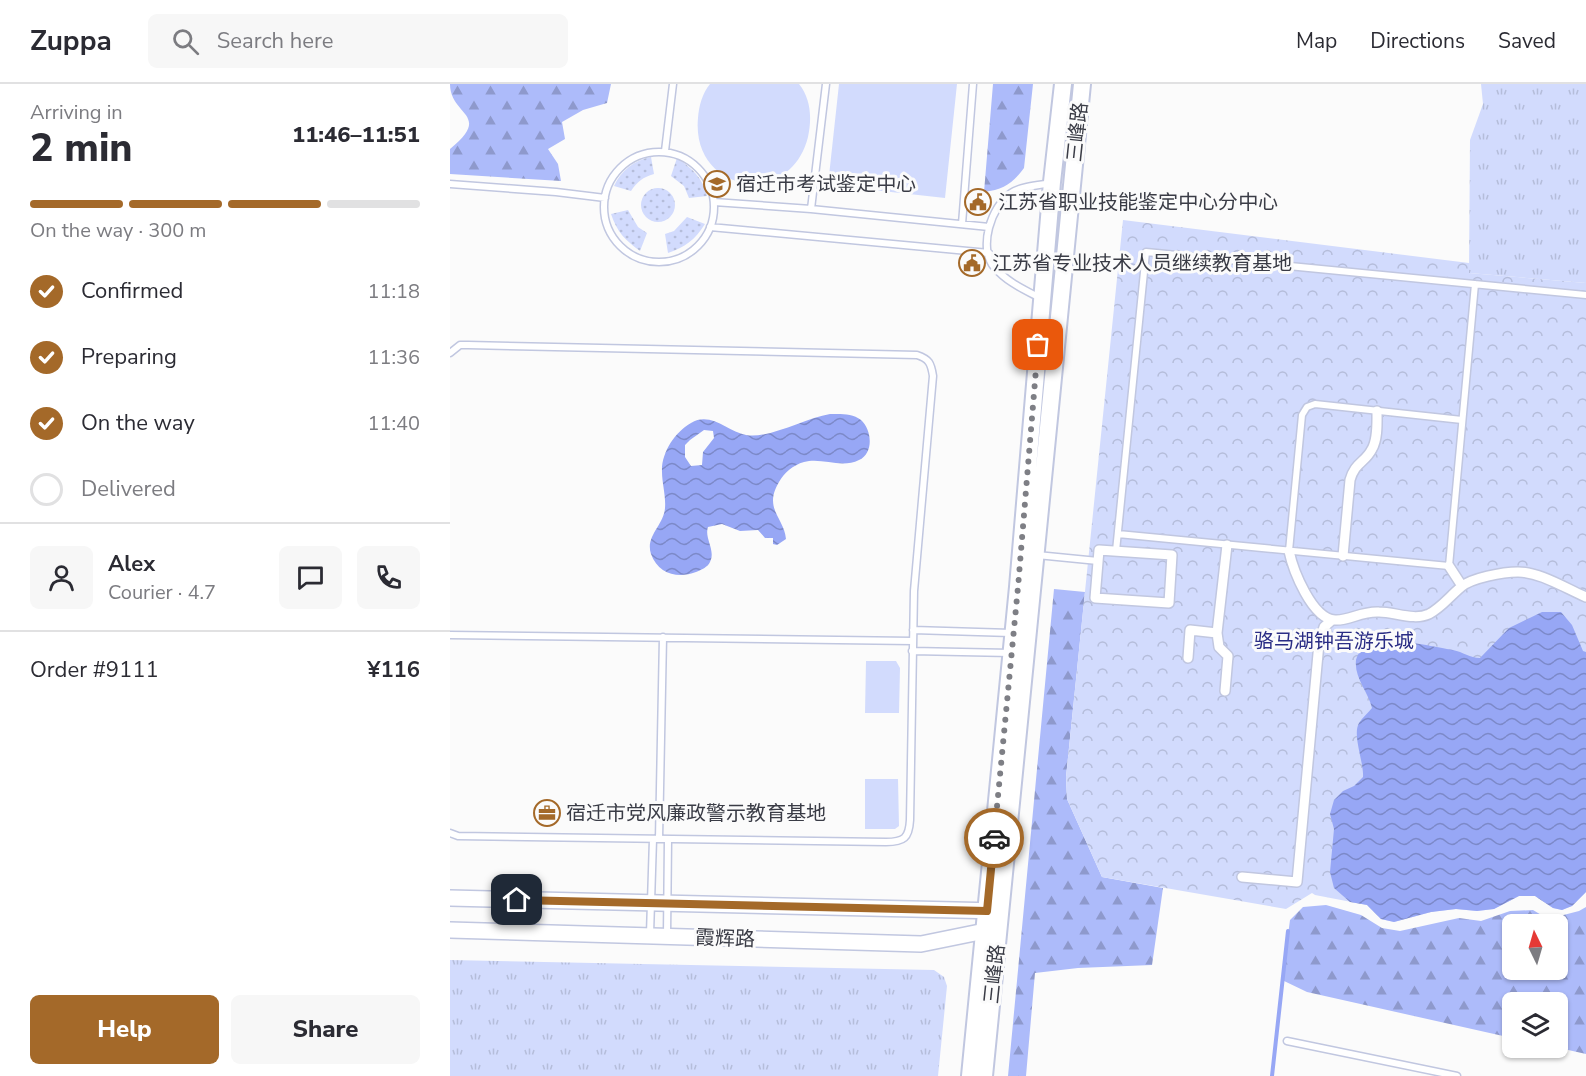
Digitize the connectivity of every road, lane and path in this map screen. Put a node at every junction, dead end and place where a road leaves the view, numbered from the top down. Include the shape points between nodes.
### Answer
1 (673, 84) edge
2 (826, 84) edge
3 (973, 84) edge
4 (1063, 84) edge
5 (1082, 84) edge
6 (665, 152) junction
7 (1052, 183) junction
8 (450, 184) edge
9 (605, 198) junction
10 (714, 202) junction
11 (812, 209) junction
12 (962, 224) junction
13 (710, 227) junction
14 (989, 227) junction
15 (989, 253) junction
16 (1474, 284) junction
17 (1586, 295) edge
18 (1042, 299) junction
19 (450, 353) edge
20 (1377, 411) junction
21 (1462, 420) junction
22 (1118, 534) junction
23 (1227, 545) junction
24 (1116, 551) junction
25 (1289, 551) junction
26 (1028, 554) junction
27 (1343, 556) junction
28 (1098, 561) junction
29 (1449, 567) junction
30 (1462, 586) junction
31 (1586, 597) edge
32 (1332, 620) junction
33 (913, 630) junction
34 (1021, 633) junction
35 (1217, 633) junction
36 (450, 634) edge
37 (663, 637) junction
38 (913, 641) junction
39 (912, 651) junction
40 (1019, 653) junction
41 (1188, 658) dead end
42 (1225, 691) dead end
43 (450, 833) edge
44 (656, 839) junction
45 (668, 839) junction
46 (1242, 878) dead end
47 (450, 898) edge
48 (651, 903) junction
49 (667, 903) junction
50 (994, 911) junction
51 (450, 930) edge
52 (992, 932) junction
53 (650, 935) junction
54 (667, 936) junction
55 (1287, 1041) dead end
56 (970, 1076) edge
57 (984, 1076) edge
58 (1457, 1076) edge

1 - 6 lane
2 - 11 lane
3 - 12 lane
4 - 7 main road, 三峰路
5 - 26 main road, 三峰路
6 - 9 lane via 647,152 630,159 616,172
6 - 10 lane via 683,156 698,167 709,181
7 - 14 lane via 1012,192 998,205
7 - 18 main road, 三峰路
8 - 9 lane
9 - 13 lane via 606,224 615,240 628,253 645,260 681,258 696,248
10 - 11 lane
10 - 13 lane
11 - 12 lane
12 - 14 lane
13 - 15 lane
14 - 15 lane
15 - 18 lane via 992,265 1009,282
16 - 17 lane
16 - 21 lane
16 - 22 lane via 1146,252
18 - 26 main road, 三峰路
19 - 33 lane via 460,345 468,345 917,355 927,359 933,376
20 - 21 lane
20 - 25 lane via 1315,404 1307,407 1302,415
20 - 27 street via 1375,442 1350,480
21 - 29 lane
22 - 23 lane
22 - 24 lane
23 - 25 lane
23 - 35 street
24 - 28 street via 1099,550
24 - 28 street via 1172,555 1169,603 1095,598
25 - 27 lane
25 - 32 street via 1297,579 1321,614
26 - 28 lane
26 - 34 main road, 三峰路
27 - 29 lane
29 - 30 street
30 - 31 street via 1518,572
30 - 32 street via 1428,615 1370,612
32 - 46 street via 1324,627 1319,643 1297,882
33 - 34 lane
33 - 38 lane
34 - 40 main road, 三峰路
35 - 41 street via 1190,630
35 - 42 street via 1219,647 1228,656
36 - 37 lane
37 - 38 lane
37 - 44 lane
38 - 39 lane
39 - 40 lane
39 - 45 lane via 910,820 905,838 898,842
40 - 50 main road, 三峰路
43 - 44 lane
44 - 45 lane
44 - 48 lane
45 - 49 lane
47 - 48 street, 霞辉路
48 - 49 street, 霞辉路
48 - 53 lane
49 - 50 street, 霞辉路
49 - 54 lane
50 - 52 main road, 三峰路
51 - 53 street, 霞辉路
52 - 54 street, 霞辉路 via 921,944
52 - 56 main road, 三峰路
52 - 57 main road, 三峰路
53 - 54 street, 霞辉路
55 - 58 lane

